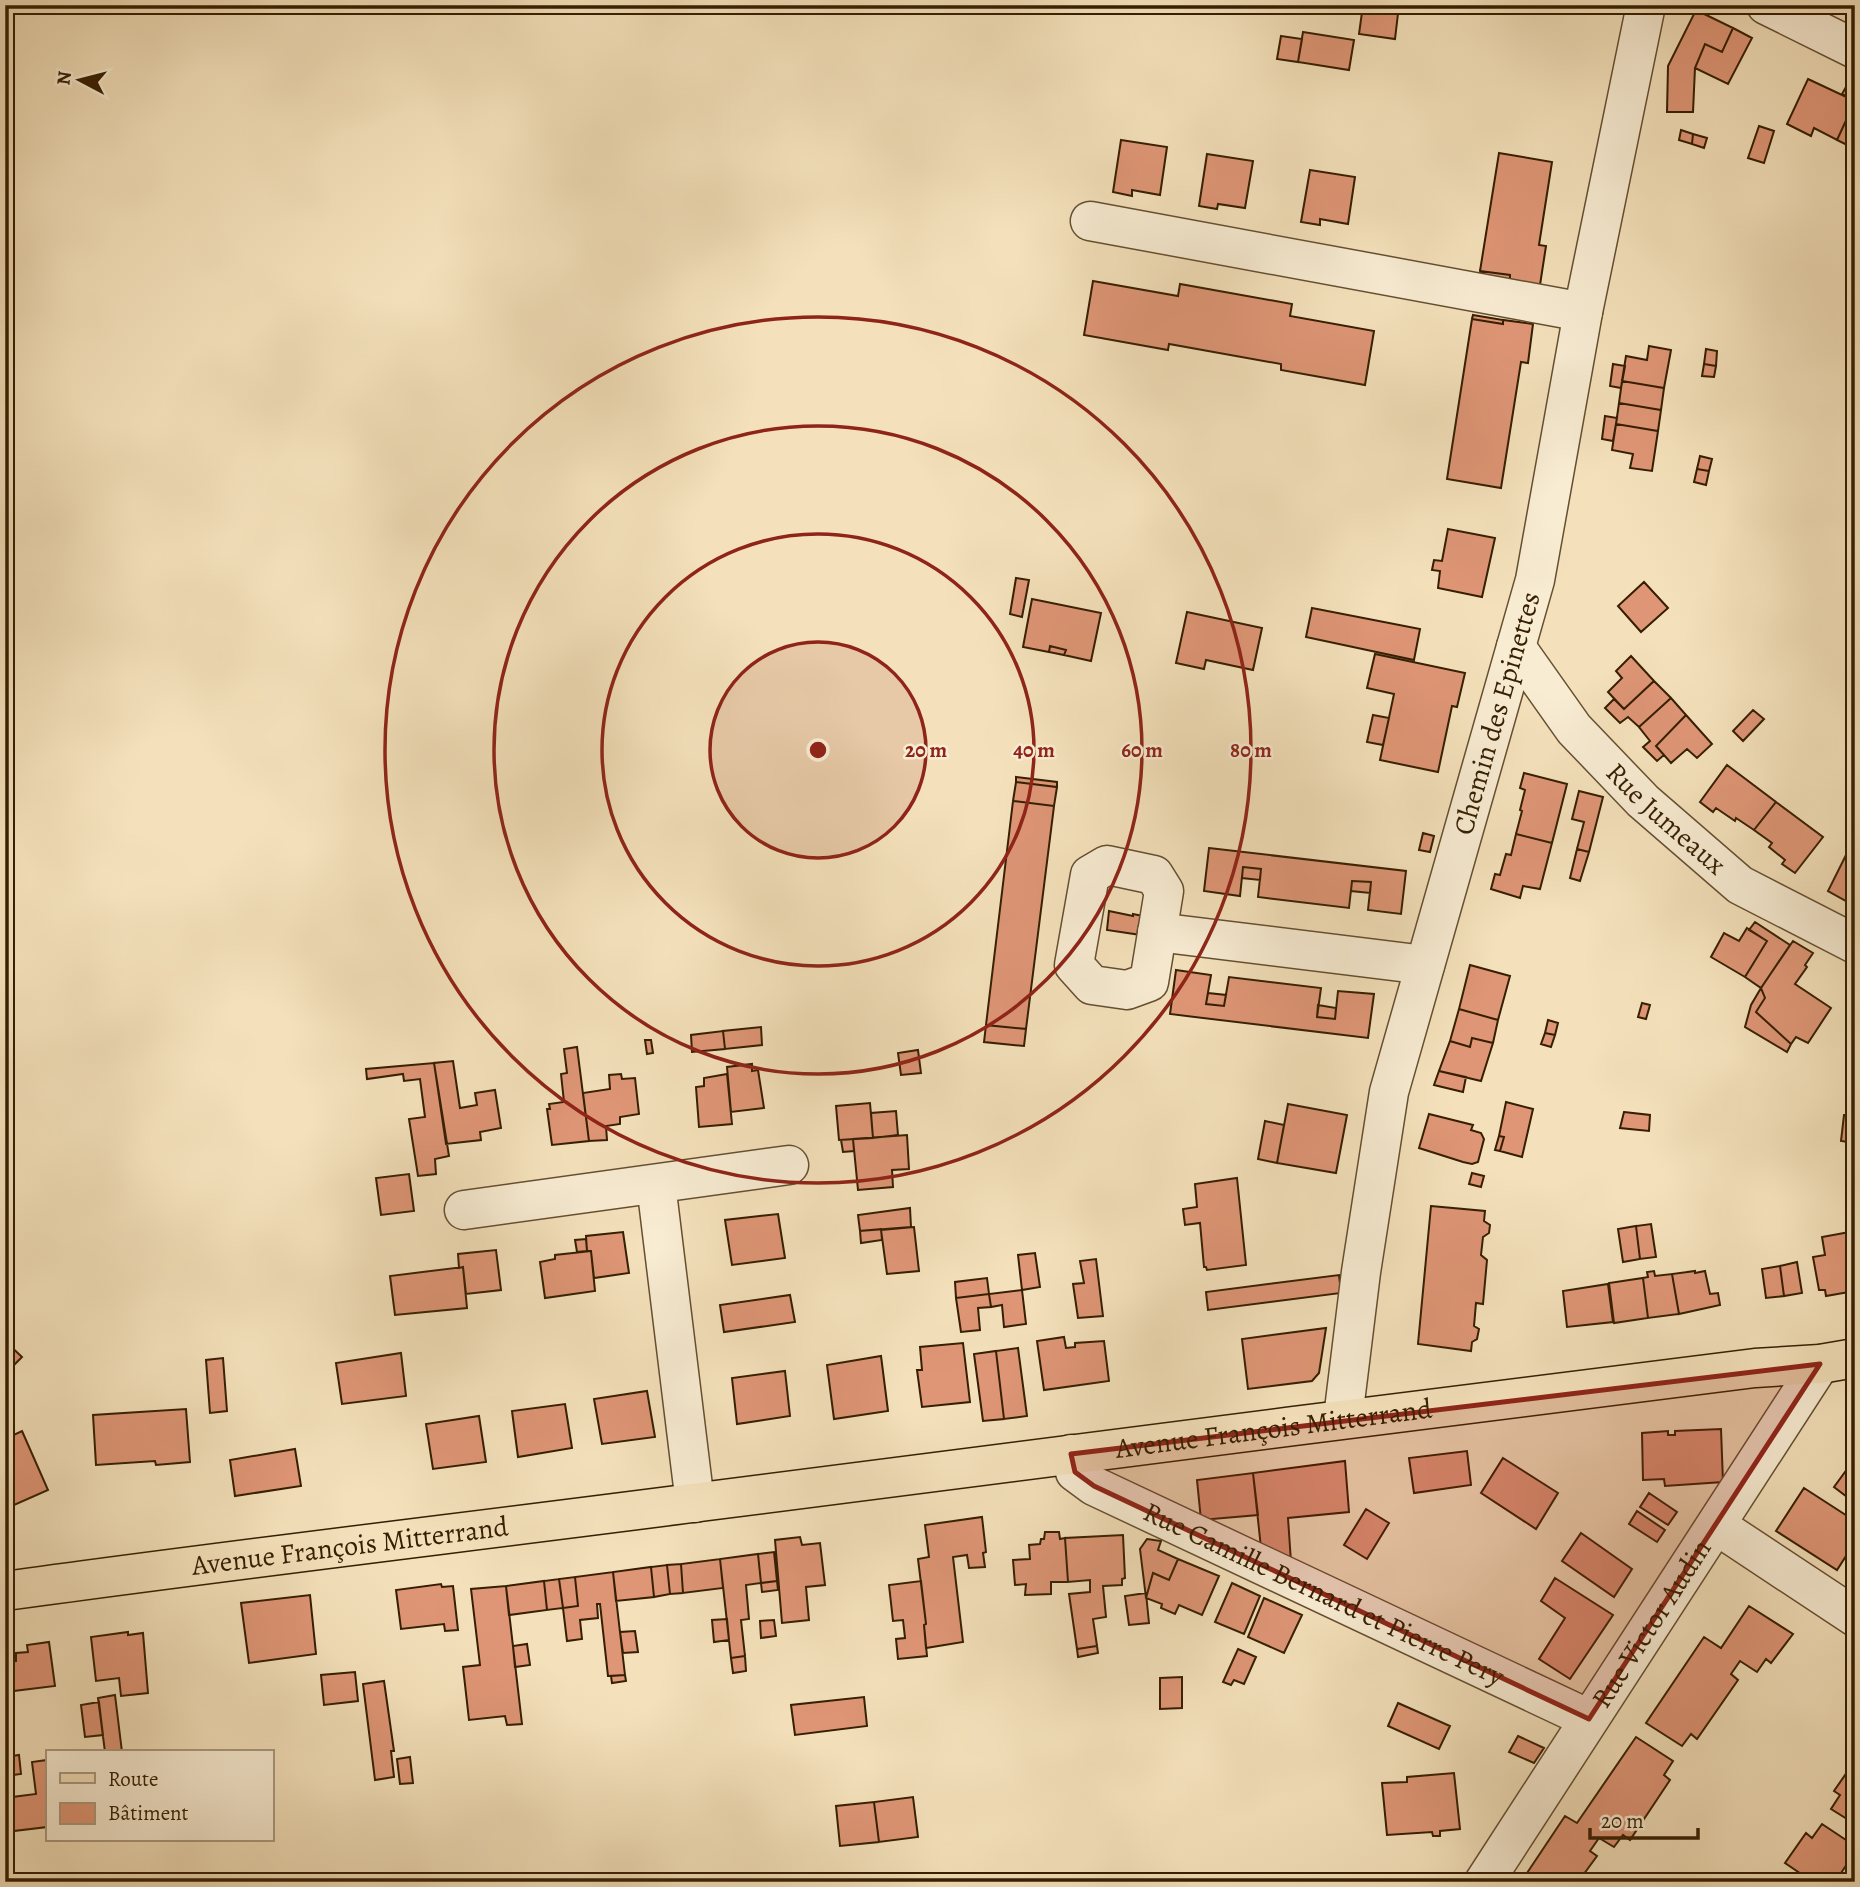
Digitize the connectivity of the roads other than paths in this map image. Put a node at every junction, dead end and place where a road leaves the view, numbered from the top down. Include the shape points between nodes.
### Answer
1 (1646, 5) edge
2 (1766, 5) edge
3 (1855, 49) edge
4 (1090, 222) dead end
5 (1583, 312) junction
6 (1516, 647) junction
7 (1157, 932) dead end
8 (1855, 944) edge
9 (1425, 965) junction
10 (789, 1165) dead end
11 (656, 1184) junction
12 (464, 1210) dead end
13 (1838, 1361) edge
14 (1343, 1418) junction
15 (1071, 1454) junction
16 (695, 1503) junction
17 (1716, 1525) junction
18 (5, 1591) edge
19 (1855, 1617) edge
20 (1590, 1719) junction
21 (1484, 1882) edge

1 - 5 street, Chemin des Epinettes
2 - 3 street
4 - 5 street
5 - 6 street, Chemin des Epinettes via 1535,580
6 - 8 street, Rue Jumeaux via 1574,729 1643,801 1740,885
6 - 9 street, Chemin des Epinettes
7 - 9 street
9 - 14 street, Chemin des Epinettes via 1389,1091
10 - 11 street
11 - 12 street
11 - 16 street
13 - 14 main road, Avenue François Mitterrand
13 - 17 street, Rue Victor Audin
14 - 15 main road, Avenue François Mitterrand
15 - 16 main road, Avenue François Mitterrand
15 - 20 street, Rue Camille Bernard et Pierre Pery via 1075,1472 1094,1486
16 - 18 main road, Avenue François Mitterrand
17 - 19 street
17 - 20 street, Rue Victor Audin
20 - 21 street, Rue Victor Audin

